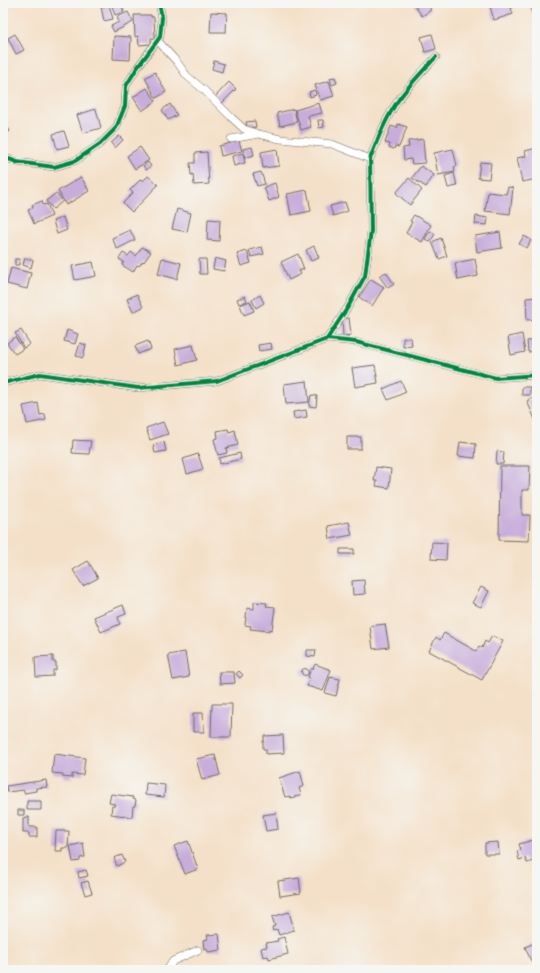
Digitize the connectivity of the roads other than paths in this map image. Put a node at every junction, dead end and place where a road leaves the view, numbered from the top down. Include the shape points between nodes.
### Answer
1 (159, 3) edge
2 (158, 41) junction
3 (436, 57) dead end
4 (259, 134) junction
5 (231, 139) dead end
6 (3, 157) edge
7 (370, 159) junction
8 (327, 340) junction
9 (537, 375) edge
10 (3, 383) edge
11 (198, 950) dead end
12 (167, 970) edge

1 - 2 street via 162,18
2 - 4 street via 187,76 232,118 244,129
2 - 6 street via 126,86 125,106 116,128 100,144 75,161 54,167 17,162
3 - 7 street via 396,102 385,121
4 - 5 street
4 - 7 street via 280,140 332,144
7 - 8 street via 371,231 365,276
8 - 9 street via 356,342 496,378
8 - 10 street via 217,381 138,388 40,374
11 - 12 street via 173,961

